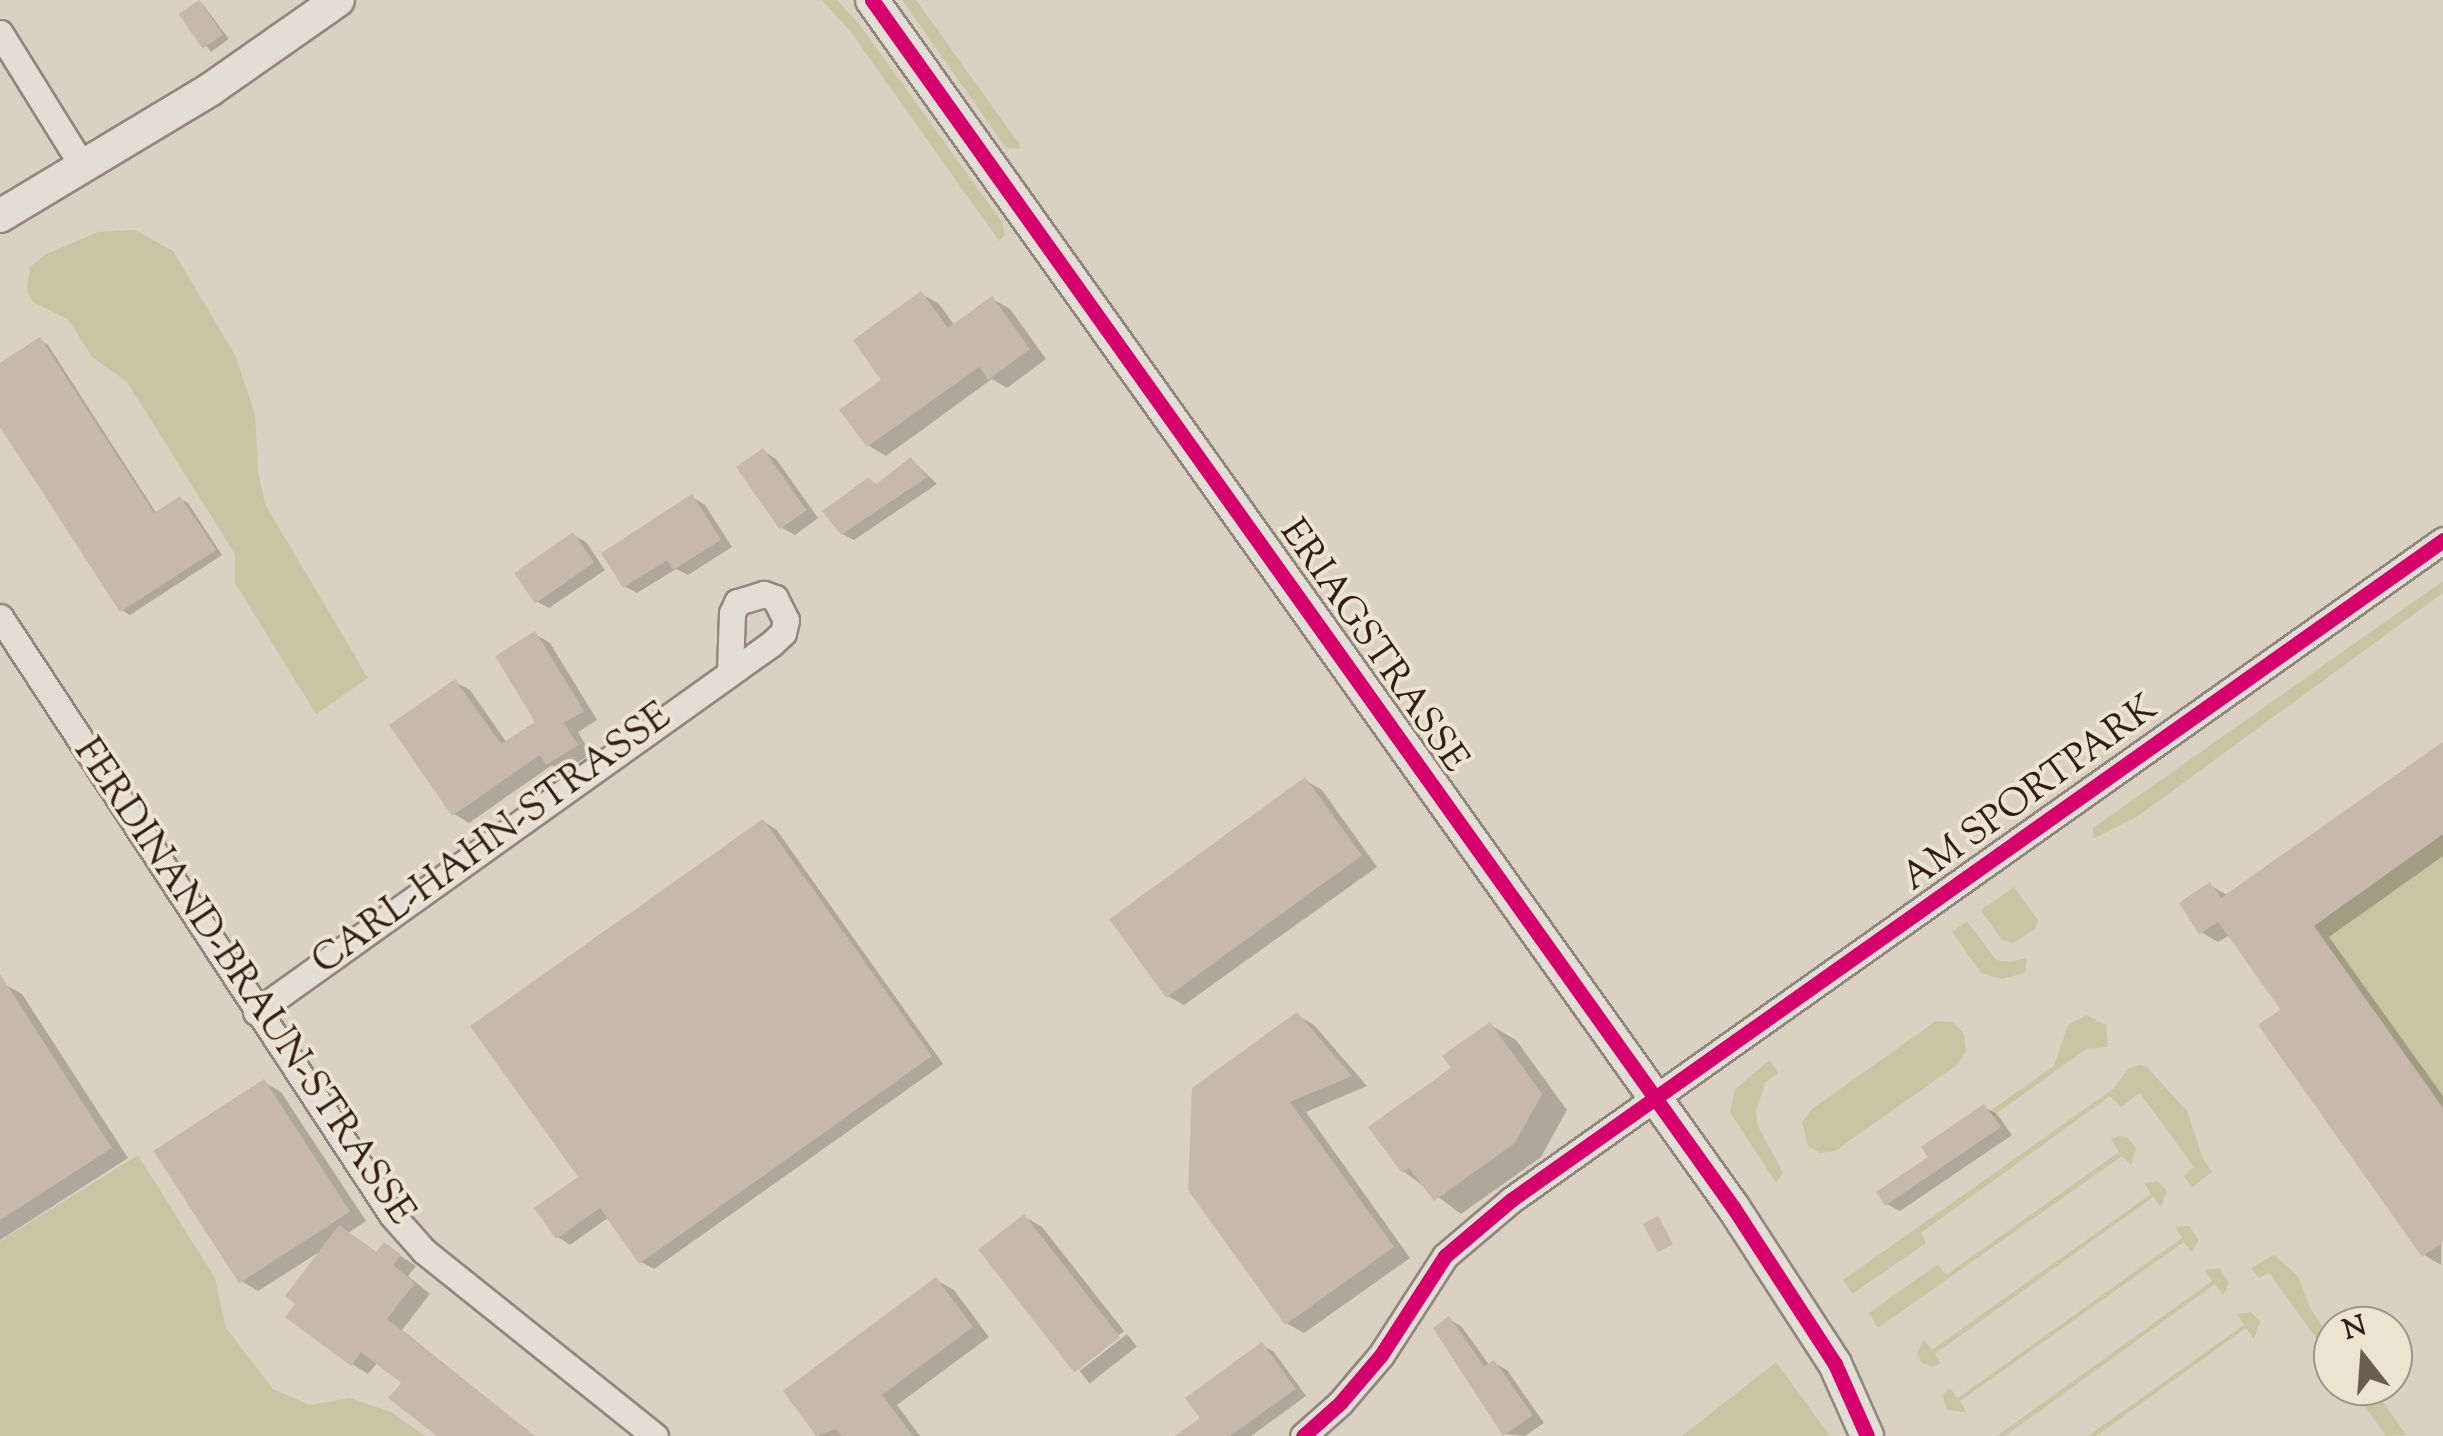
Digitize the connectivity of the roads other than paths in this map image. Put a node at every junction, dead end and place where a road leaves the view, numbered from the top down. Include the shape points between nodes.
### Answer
1 (338, 0) edge
2 (873, 5) edge
3 (0, 33) edge
4 (82, 164) junction
5 (0, 216) edge
6 (2443, 540) edge
7 (0, 616) edge
8 (730, 670) dead end
9 (256, 1012) junction
10 (1656, 1100) junction
11 (655, 1436) edge
12 (1303, 1436) edge
13 (1867, 1436) edge

1 - 4 street via 211,89
2 - 10 street, ERIAGSTRASSE
3 - 4 street
4 - 5 street
6 - 10 street, AM SPORTPARK
7 - 9 street, FERDINAND-BRAUN-STRASSE
8 - 9 street, CARL-HAHN-STRASSE
9 - 11 street, FERDINAND-BRAUN-STRASSE via 424,1251
10 - 12 street via 1511,1200 1445,1256 1380,1355
10 - 13 street, ERIAGSTRASSE via 1817,1334

